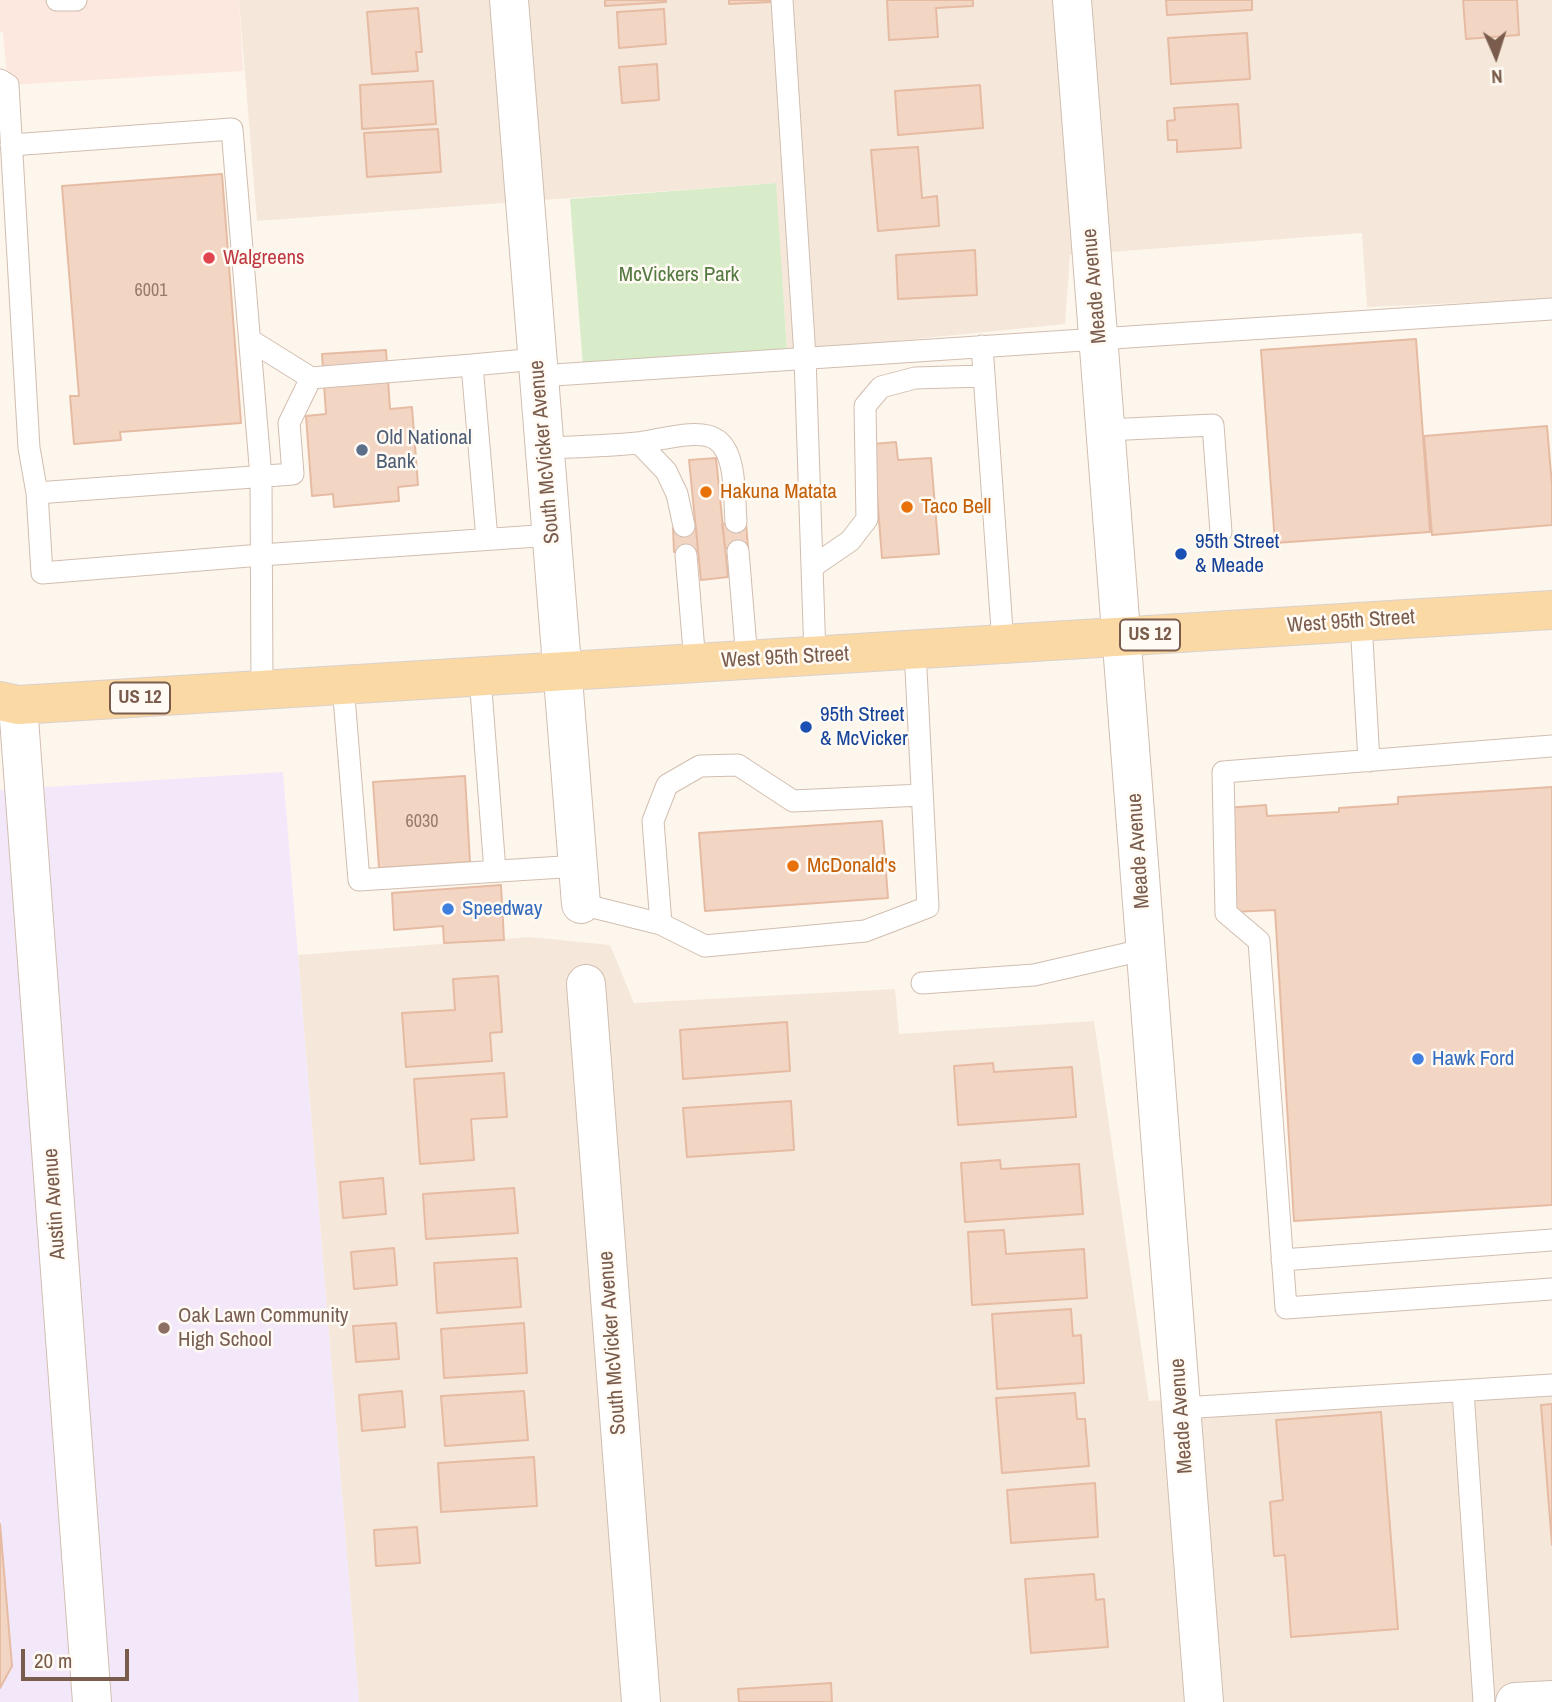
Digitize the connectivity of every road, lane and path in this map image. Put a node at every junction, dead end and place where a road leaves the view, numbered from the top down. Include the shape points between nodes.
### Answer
1 (57, 0) edge
2 (76, 0) edge
3 (509, 0) edge
4 (782, 0) edge
5 (1072, 0) edge
6 (0, 80) edge
7 (11, 145) junction
8 (1552, 309) edge
9 (1099, 338) junction
10 (250, 340) junction
11 (982, 346) junction
12 (806, 357) junction
13 (472, 365) junction
14 (538, 368) junction
15 (985, 376) junction
16 (311, 379) junction
17 (1106, 430) junction
18 (639, 443) junction
19 (544, 449) junction
20 (261, 477) junction
21 (37, 493) junction
22 (736, 522) dead end
23 (684, 526) dead end
24 (1221, 532) dead end
25 (552, 535) junction
26 (487, 539) junction
27 (738, 551) dead end
28 (261, 555) junction
29 (686, 555) dead end
30 (812, 568) junction
31 (1552, 610) edge
32 (1361, 622) junction
33 (1123, 636) junction
34 (1003, 644) junction
35 (915, 650) junction
36 (815, 656) junction
37 (747, 660) junction
38 (695, 663) junction
39 (562, 671) junction
40 (480, 677) junction
41 (342, 685) junction
42 (262, 690) junction
43 (6, 707) edge
44 (1552, 746) edge
45 (1369, 761) junction
46 (922, 795) junction
47 (578, 866) junction
48 (495, 871) junction
49 (581, 904) joint
50 (661, 924) junction
51 (1147, 949) junction
52 (922, 982) dead end
53 (586, 984) dead end
54 (1552, 1240) edge
55 (1282, 1261) junction
56 (1552, 1289) edge
57 (1552, 1385) edge
58 (1463, 1391) junction
59 (1182, 1408) junction
60 (1552, 1700) edge
61 (92, 1702) edge
62 (641, 1702) edge
63 (1204, 1702) edge
64 (1484, 1702) edge
65 (1515, 1702) edge

1 - 2 lane
3 - 14 street, South McVicker Avenue
4 - 12 lane
5 - 9 street, Meade Avenue
6 - 7 lane via 8,85
7 - 10 lane via 232,129
7 - 21 lane via 29,448
8 - 9 lane
9 - 11 lane
9 - 17 street, Meade Avenue
10 - 16 lane
10 - 20 lane
11 - 12 lane
11 - 15 lane
12 - 14 lane
12 - 30 lane
13 - 14 lane
13 - 16 lane
13 - 26 lane
14 - 19 street, South McVicker Avenue
15 - 30 lane via 915,378 881,387 865,406 867,519 850,541
15 - 34 lane
16 - 20 lane via 289,423 293,474
17 - 24 lane via 1213,425
17 - 33 street, Meade Avenue
18 - 19 lane
18 - 22 lane via 673,436 718,440 732,462
18 - 23 lane via 666,471
19 - 25 street, South McVicker Avenue
20 - 21 lane
20 - 28 lane
21 - 28 lane via 42,573
25 - 26 lane
25 - 39 street, South McVicker Avenue
26 - 28 lane
27 - 37 lane
28 - 42 lane
29 - 38 lane
30 - 36 lane
31 - 32 main road, West 95th Street / US 12
32 - 33 main road, West 95th Street / US 12
32 - 45 lane
33 - 34 main road, West 95th Street / US 12
33 - 51 street, Meade Avenue
34 - 35 main road, West 95th Street / US 12
35 - 36 main road, West 95th Street / US 12
35 - 46 lane
36 - 37 main road, West 95th Street / US 12
37 - 38 main road, West 95th Street / US 12
38 - 39 main road, West 95th Street / US 12
39 - 40 main road, West 95th Street / US 12
39 - 47 street, South McVicker Avenue
40 - 41 main road, West 95th Street / US 12
40 - 48 lane
41 - 42 main road, West 95th Street / US 12
41 - 48 lane via 359,880
42 - 43 main road, West 95th Street / US 12
43 - 61 street, Austin Avenue
44 - 45 lane
45 - 55 lane via 1223,772 1226,913 1259,941
46 - 50 lane via 928,907 864,931 705,946
46 - 50 lane via 793,801 738,765 700,766 667,785 653,821
47 - 48 lane
47 - 49 street, South McVicker Avenue
49 - 50 lane
51 - 52 lane via 1034,975
51 - 59 street, Meade Avenue
53 - 62 street, South McVicker Avenue
54 - 55 lane
55 - 56 lane via 1286,1308
57 - 58 lane
58 - 59 lane
58 - 64 lane
59 - 63 street, Meade Avenue
60 - 65 street

